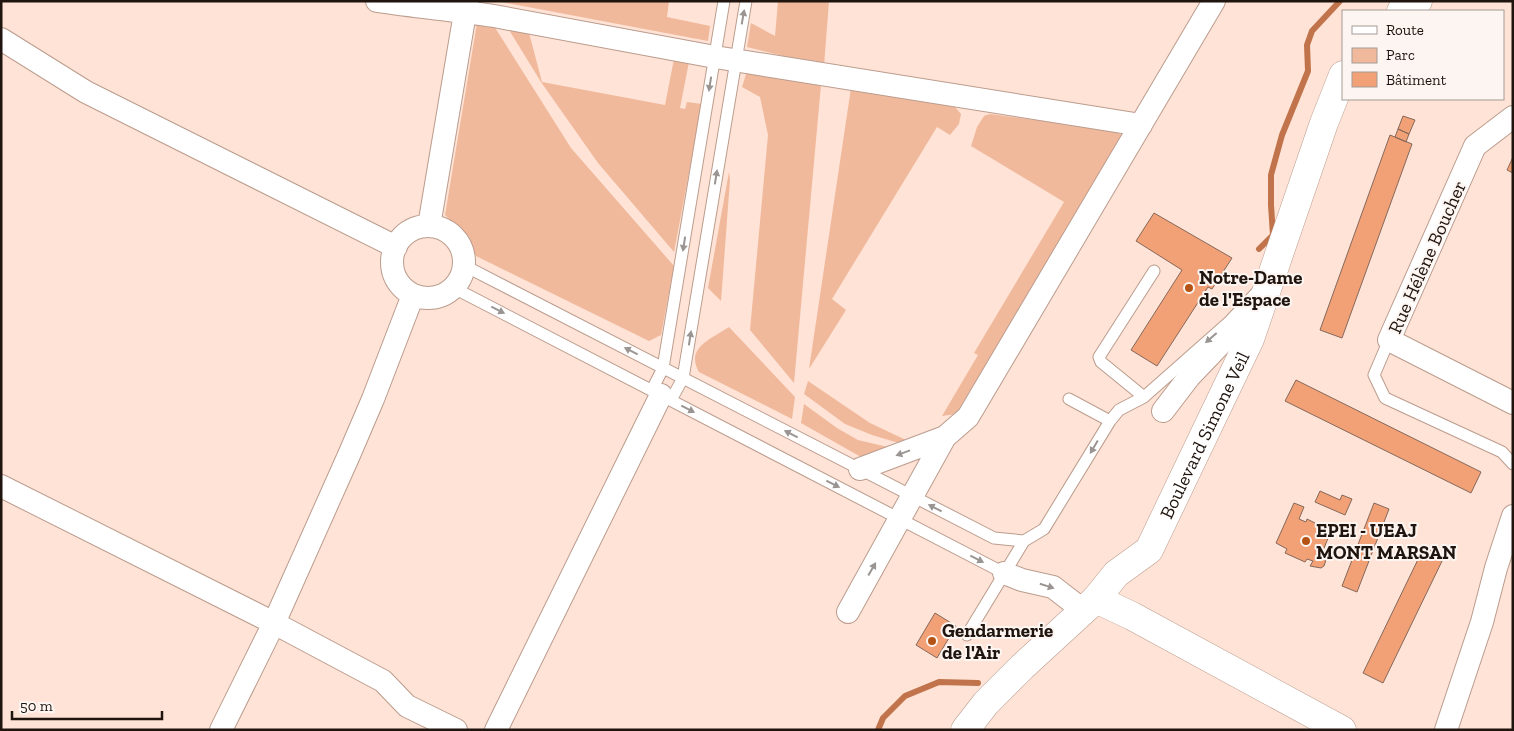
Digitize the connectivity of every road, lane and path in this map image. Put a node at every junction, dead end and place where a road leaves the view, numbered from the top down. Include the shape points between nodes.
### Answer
1 (377, 1) edge
2 (724, 1) edge
3 (746, 1) edge
4 (1214, 1) edge
5 (1418, 1) edge
6 (466, 6) edge
7 (1403, 10) edge
8 (1, 39) edge
9 (725, 58) junction
10 (1342, 78) edge
11 (1513, 117) edge
12 (1141, 125) junction
13 (429, 226) junction
14 (396, 247) junction
15 (465, 266) junction
16 (1154, 271) dead end
17 (1270, 278) junction
18 (454, 288) junction
19 (413, 295) junction
20 (1259, 316) junction
21 (1389, 340) junction
22 (663, 368) junction
23 (683, 378) junction
24 (661, 395) junction
25 (1144, 397) junction
26 (1070, 399) dead end
27 (1513, 403) edge
28 (1163, 411) dead end
29 (1110, 420) junction
30 (945, 437) junction
31 (1513, 464) edge
32 (860, 469) junction
33 (1, 486) edge
34 (913, 496) junction
35 (1513, 516) edge
36 (900, 519) junction
37 (1024, 541) junction
38 (1004, 573) junction
39 (1090, 605) junction
40 (848, 612) dead end
41 (274, 623) junction
42 (967, 635) dead end
43 (221, 730) edge
44 (456, 730) edge
45 (496, 730) edge
46 (965, 730) edge
47 (1342, 730) edge
48 (1446, 730) edge

1 - 6 street via 410,6
2 - 9 lane
9 -> 3 lane
4 - 12 street
5 - 7 main road
6 - 9 street
6 - 13 street
8 - 14 street via 86,92
9 - 12 street
9 -> 22 lane
23 -> 9 lane
10 - 17 main road, Boulevard Simone Veil
11 - 21 street, Rue Hélène Boucher via 1475,146
12 - 30 street via 968,417
13 - 14 street via 407,233
13 - 15 street via 452,234 464,254
14 - 19 street via 392,264 395,276 401,286
15 - 18 street via 462,278
22 -> 15 lane
16 - 25 lane via 1099,356
17 - 20 main road, Boulevard Simone Veil
17 -> 25 lane via 1230,321
18 - 19 street via 434,298
18 -> 24 lane
19 - 41 street via 374,399
20 - 28 street via 1232,332 1189,377
20 - 39 main road, Boulevard Simone Veil via 1149,550 1116,574
21 - 27 street, Rue Hélène Boucher
21 - 31 lane via 1374,375 1385,398 1502,452
22 - 23 lane
22 - 24 lane
23 - 24 lane
32 -> 23 lane
24 -> 36 lane
24 - 45 street
25 - 29 lane via 1119,410
26 - 29 lane
29 -> 37 lane via 1044,529
30 -> 32 street
30 - 34 street
32 - 34 lane
33 - 41 street
34 - 36 street
37 -> 34 lane via 994,538
35 - 48 street
36 -> 38 lane
40 -> 36 street
37 - 38 lane
38 -> 39 street via 1053,587
38 - 42 lane
39 - 46 main road, Boulevard Simone Veil via 986,703
39 - 47 main road via 1139,620
41 - 43 street
41 - 44 street via 383,681 407,706

